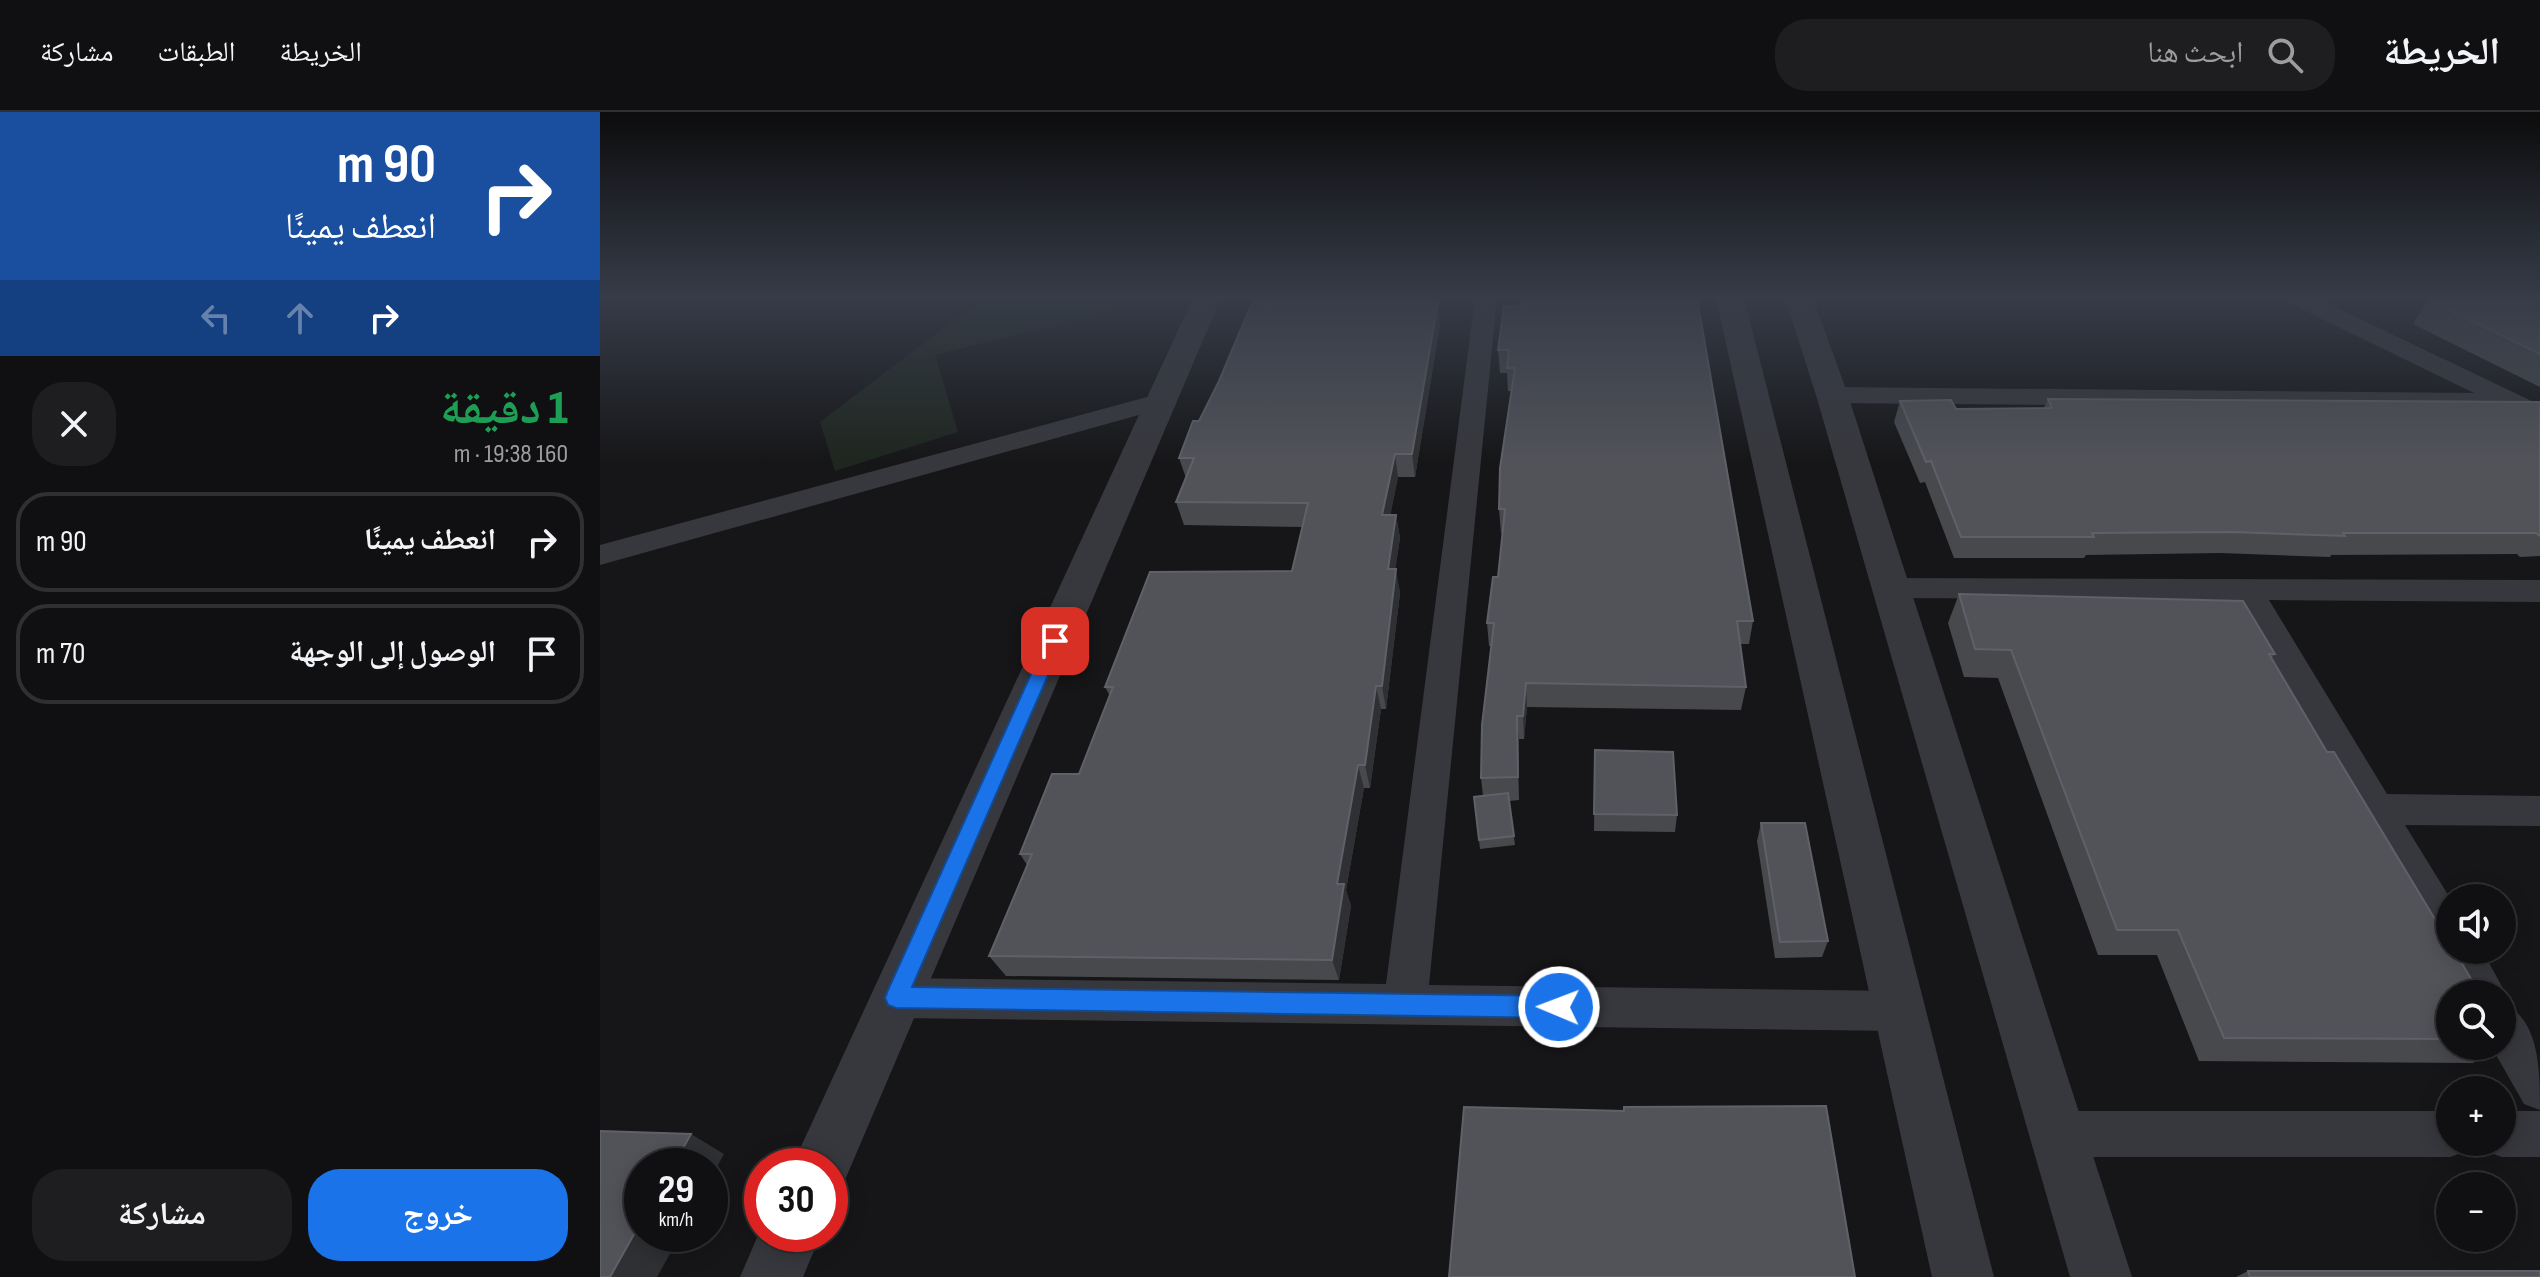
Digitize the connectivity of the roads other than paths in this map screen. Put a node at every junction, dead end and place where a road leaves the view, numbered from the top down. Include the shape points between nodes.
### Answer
1 (1183, 352) edge
2 (1480, 352) edge
3 (1743, 352) edge
4 (1817, 352) edge
5 (2410, 352) edge
6 (1832, 395) junction
7 (1162, 401) junction
8 (2511, 401) junction
9 (2540, 415) edge
10 (600, 555) edge
11 (1888, 588) junction
12 (2248, 591) junction
13 (2540, 591) edge
14 (2376, 809) junction
15 (2540, 811) edge
16 (2436, 911) edge
17 (896, 998) junction
18 (1405, 1005) junction
19 (1900, 1011) junction
20 (2516, 1047) edge
21 (2540, 1088) edge
22 (2057, 1134) junction
23 (2436, 1134) edge
24 (2516, 1134) edge
25 (2540, 1134) edge
26 (829, 1148) edge
27 (782, 1252) edge
28 (771, 1277) edge
29 (1963, 1277) edge
30 (2101, 1277) edge

1 - 7 street
2 - 18 street
3 - 19 street
4 - 6 street
5 - 8 street
6 - 8 street
6 - 11 street
7 - 10 street
7 - 17 street
8 - 9 street
11 - 12 street
11 - 22 street
12 - 13 street
12 - 14 street
14 - 15 street
14 - 16 street
17 - 18 street
17 - 26 street
18 - 19 street
19 - 29 street
20 - 21 street
22 - 23 street
22 - 30 street
24 - 25 street
27 - 28 street

